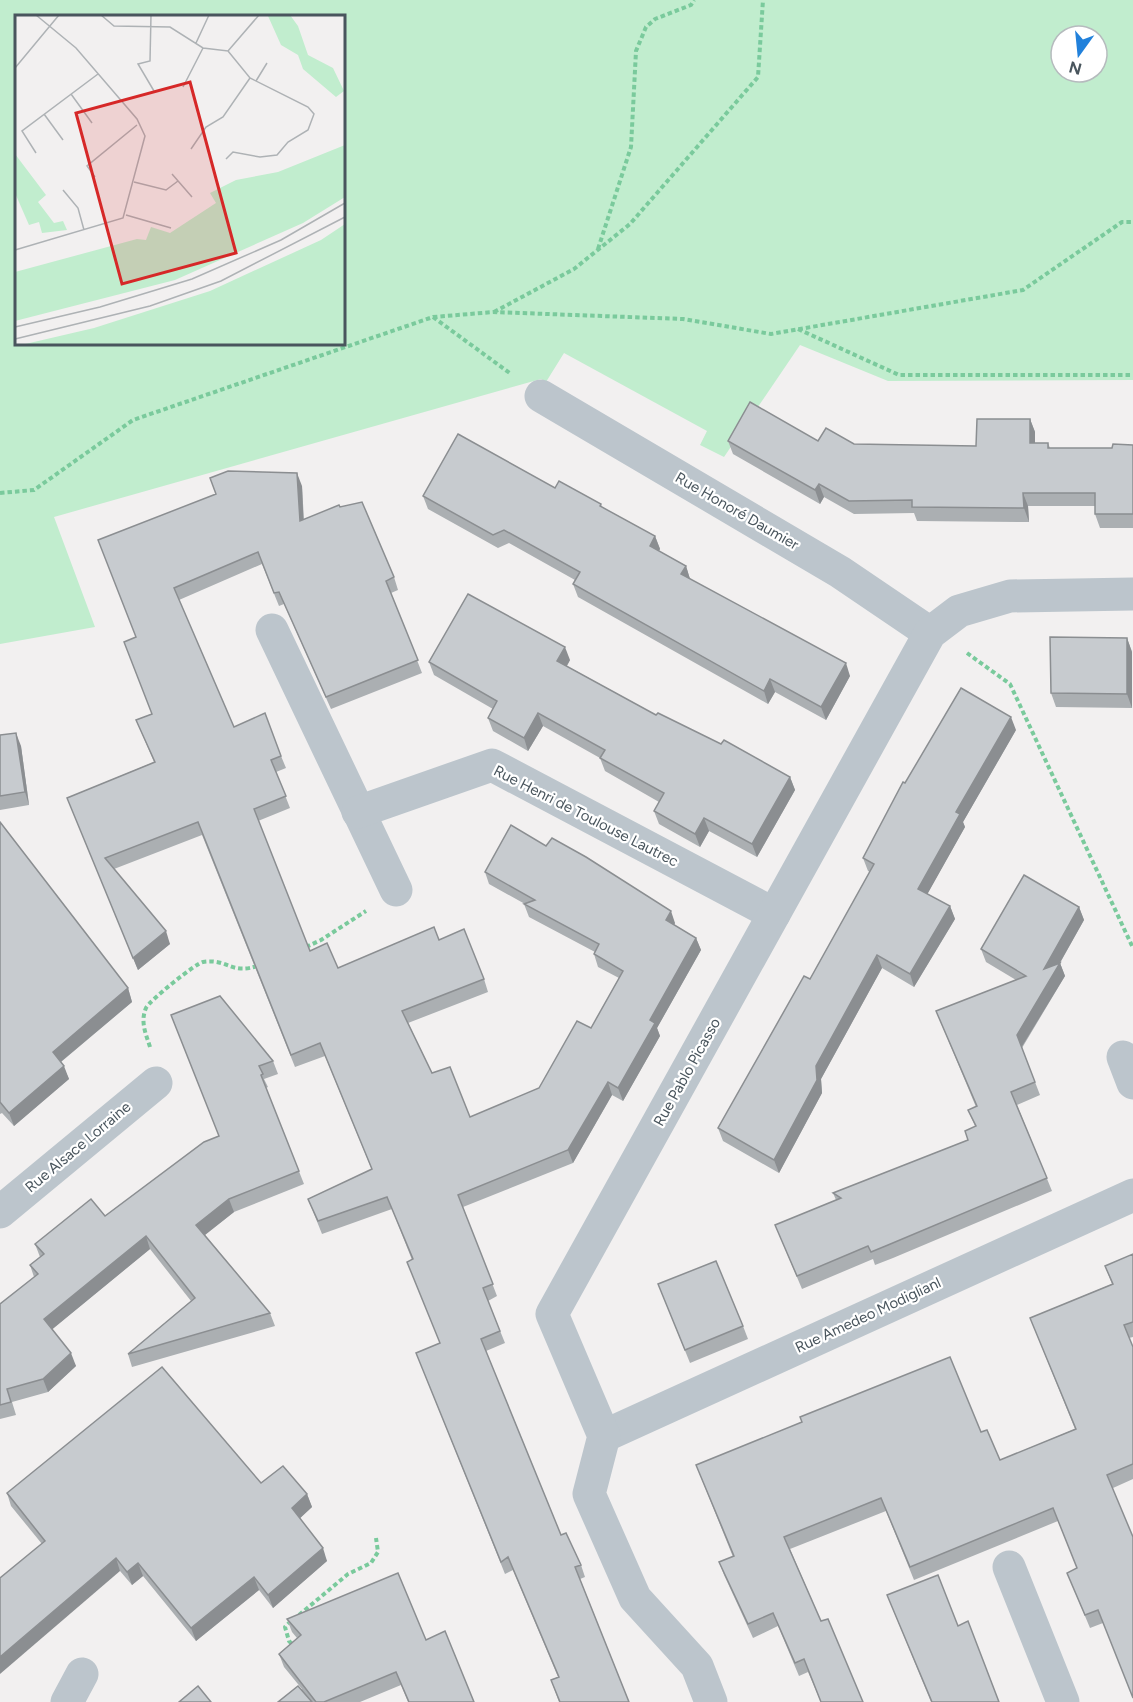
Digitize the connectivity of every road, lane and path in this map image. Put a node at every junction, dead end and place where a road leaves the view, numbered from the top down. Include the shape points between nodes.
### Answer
1 (694, 0) edge
2 (763, 0) edge
3 (1133, 222) edge
4 (598, 250) junction
5 (493, 312) junction
6 (433, 317) junction
7 (798, 329) junction
8 (1133, 375) edge
9 (541, 396) joint
10 (0, 494) edge
11 (1133, 594) edge
12 (272, 630) dead end
13 (930, 633) junction
14 (358, 813) junction
15 (396, 890) joint
16 (774, 914) junction
17 (1133, 948) edge
18 (300, 949) edge
19 (268, 962) edge
20 (156, 1083) joint
21 (1133, 1195) edge
22 (0, 1212) edge
23 (604, 1436) junction
24 (376, 1538) dead end
25 (1009, 1567) dead end
26 (297, 1649) edge
27 (711, 1702) edge
28 (1063, 1702) edge

1 - 4 path via 691,5 655,19 646,27 636,51 631,147
2 - 4 path via 758,77 630,224
3 - 7 path via 1122,222 1023,290
4 - 5 path via 574,269
5 - 6 path
5 - 7 path via 683,319 771,334
6 - 9 path
6 - 10 path via 133,420 34,490
7 - 8 path via 899,375
9 - 13 street, Rue Honoré Daumier via 840,572
11 - 13 street, Rue Pablo Picasso via 1010,596 959,611
12 - 14 street
13 - 16 street, Rue Pablo Picasso
13 - 17 path via 974,657 1010,684
14 - 15 street
14 - 16 street, Rue Henri de Toulouse Lautrec via 492,765
15 - 18 path via 321,940
16 - 23 street, Rue Pablo Picasso via 552,1314
19 - 20 path via 246,970 231,969 220,961 200,962 147,1006 143,1025 157,1068
20 - 22 street, Rue Alsace Lorraine
21 - 23 street, Rue Amedeo Modiglianl
23 - 27 street via 589,1494 635,1598 697,1666
24 - 26 path via 378,1552 372,1563 348,1574 285,1627 289,1641
25 - 28 street

